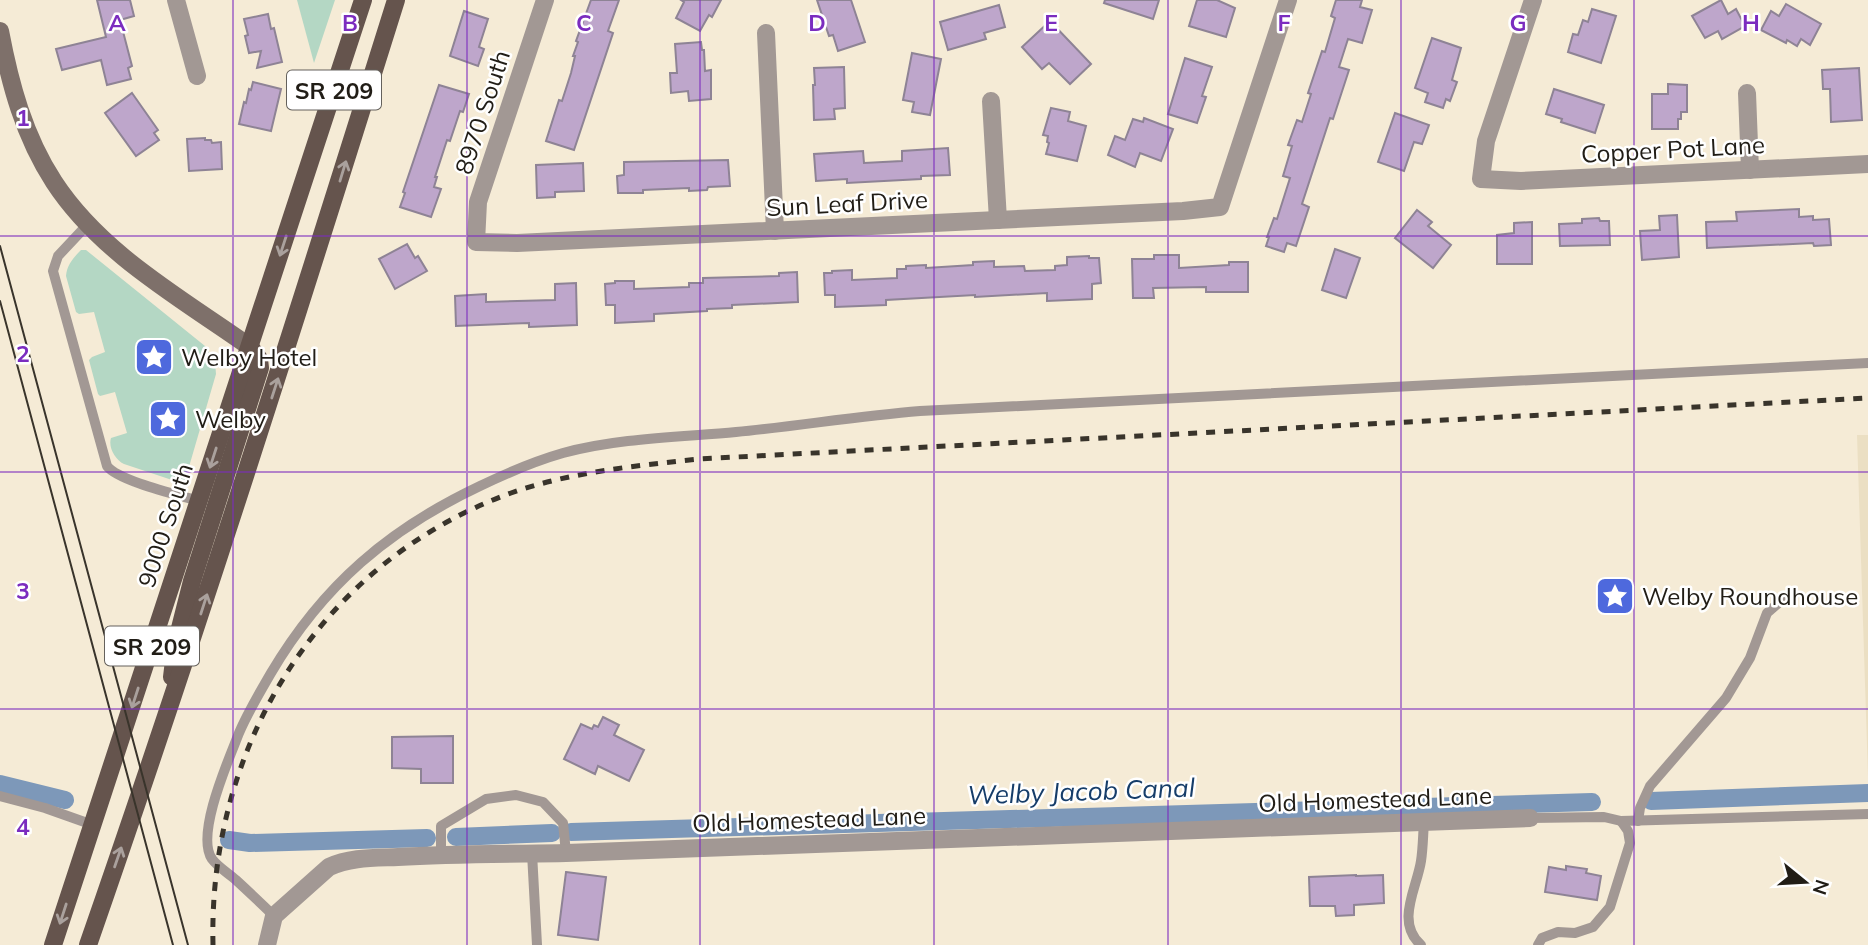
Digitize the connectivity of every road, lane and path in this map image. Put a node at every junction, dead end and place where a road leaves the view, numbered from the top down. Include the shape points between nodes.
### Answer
1 (176, 0) edge
2 (363, 0) edge
3 (396, 0) edge
4 (545, 0) edge
5 (1288, 0) edge
6 (1533, 0) edge
7 (0, 31) edge
8 (765, 33) dead end
9 (197, 76) dead end
10 (1747, 93) dead end
11 (991, 101) dead end
12 (1868, 164) edge
13 (1750, 170) junction
14 (998, 220) junction
15 (88, 225) junction
16 (775, 231) junction
17 (476, 242) joint
18 (250, 347) junction
19 (1868, 363) edge
20 (199, 501) junction
21 (1782, 600) dead end
22 (167, 716) junction
23 (0, 796) edge
24 (1868, 814) edge
25 (1530, 818) joint
26 (1622, 821) junction
27 (1638, 821) junction
28 (1424, 822) junction
29 (93, 825) junction
30 (566, 852) junction
31 (532, 853) junction
32 (441, 854) junction
33 (274, 916) junction
34 (53, 945) edge
35 (88, 945) edge
36 (267, 945) edge
37 (537, 945) edge
38 (1421, 945) edge
39 (1538, 945) edge

1 - 9 street
2 -> 18 main road, 9000 South / SR 209
22 -> 3 main road, SR 209
4 - 17 street, 8970 South via 478,202
5 - 14 street, Sun Leaf Drive via 1220,207
6 - 13 street, Copper Pot Lane via 1486,141 1480,179
7 - 15 main road via 14,92 31,138 54,182
8 - 16 street
10 - 13 street
11 - 14 street
12 - 13 street, Copper Pot Lane
14 - 16 street, Sun Leaf Drive
15 - 18 main road via 160,284
15 - 20 lane via 58,256 53,271 107,466 122,477
16 - 17 street, Sun Leaf Drive
18 -> 20 main road, 9000 South / SR 209
18 - 22 main road via 260,368 192,581 176,644
19 - 33 lane via 920,411 612,443 540,460 465,493 410,524 353,569 306,620 256,699 214,802 207,844 212,859
20 -> 29 main road, 9000 South / SR 209
21 - 27 lane via 1767,614 1750,658 1726,698 1650,786
35 -> 22 main road, SR 209
23 - 29 lane
24 - 27 lane, Old Homestead Lane
25 - 26 lane, Old Homestead Lane
25 - 28 street, Old Homestead Lane
26 - 27 lane, Old Homestead Lane
26 - 39 lane via 1630,843 1610,907 1593,927 1558,932 1542,938
28 - 30 street, Old Homestead Lane
28 - 38 lane via 1421,862 1408,908 1410,929
29 -> 34 main road, 9000 South / SR 209
30 - 31 street, Old Homestead Lane
30 - 32 lane via 563,824 544,802 516,795 486,799 441,826
31 - 32 street, Old Homestead Lane
31 - 37 lane
32 - 33 street, Old Homestead Lane via 337,863
33 - 36 street

